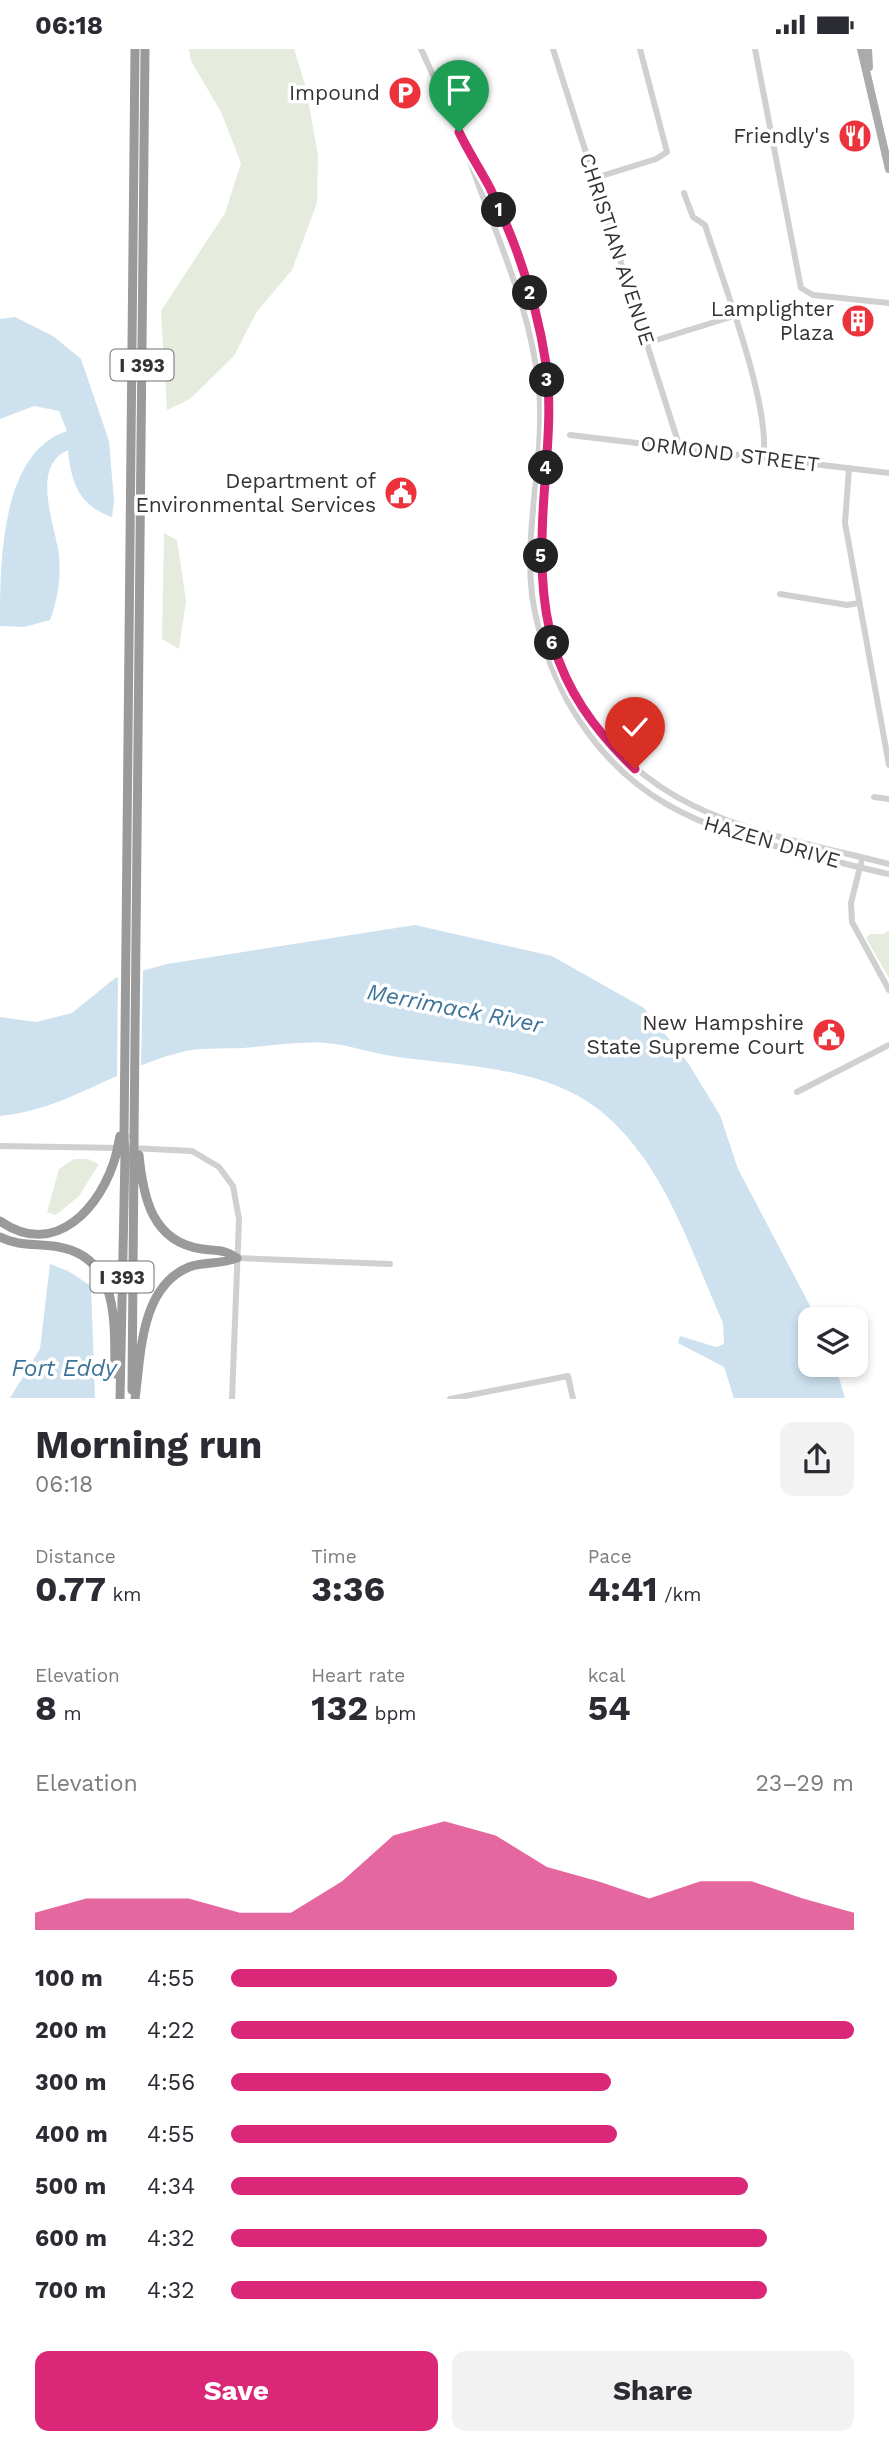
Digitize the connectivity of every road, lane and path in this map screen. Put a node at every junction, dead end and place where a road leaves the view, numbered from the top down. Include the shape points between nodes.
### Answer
1 (135, 49) edge
2 (145, 49) edge
3 (421, 49) edge
4 (554, 49) edge
5 (640, 49) edge
6 (755, 49) edge
7 (861, 49) edge
8 (868, 49) edge
9 (870, 87) junction
10 (464, 143) junction
11 (889, 169) edge
12 (595, 178) junction
13 (684, 193) dead end
14 (889, 303) edge
15 (734, 316) junction
16 (647, 343) junction
17 (570, 435) dead end
18 (680, 448) junction
19 (763, 458) junction
20 (849, 468) junction
21 (889, 473) edge
22 (780, 594) dead end
23 (859, 603) junction
24 (889, 765) edge
25 (874, 797) dead end
26 (889, 799) edge
27 (862, 858) junction
28 (889, 863) edge
29 (860, 867) junction
30 (889, 874) edge
31 (889, 990) edge
32 (889, 1045) edge
33 (797, 1092) dead end
34 (129, 1136) junction
35 (0, 1146) edge
36 (128, 1155) junction
37 (0, 1221) edge
38 (0, 1237) edge
39 (237, 1258) junction
40 (390, 1264) dead end
41 (118, 1398) edge
42 (133, 1398) edge
43 (232, 1398) edge
44 (450, 1398) edge
45 (573, 1398) edge

1 - 34 highway, I 393 via 124,1091
2 - 34 highway, I 393 via 136,1088
3 - 10 street, HAZEN DRIVE
4 - 12 street, CHRISTIAN AVENUE
5 - 12 street via 667,152
6 - 14 street via 801,288 813,295
7 - 9 main road
8 - 9 main road
9 - 11 main road
10 - 27 street, HAZEN DRIVE via 506,225 542,344 548,397 541,594 555,653 572,689 615,750 684,802 727,823
10 - 29 street, HAZEN DRIVE via 518,286 534,346 540,422 532,595 560,686 601,750 661,802 723,833
12 - 16 street, CHRISTIAN AVENUE
13 - 15 street via 693,216 705,225
15 - 16 street
15 - 19 street via 758,401
16 - 18 street, CHRISTIAN AVENUE
17 - 18 street, ORMOND STREET
18 - 19 street, ORMOND STREET
19 - 20 street, ORMOND STREET
20 - 21 street, ORMOND STREET
20 - 23 street via 845,523
22 - 23 street
23 - 24 street
25 - 26 street
27 - 28 street, HAZEN DRIVE
27 - 29 street
29 - 30 street, HAZEN DRIVE
29 - 31 street via 852,922
32 - 33 street
34 - 36 highway, I 393, bridge
34 - 36 highway, bridge
35 - 39 street via 172,1148 200,1154 219,1167 237,1195
36 - 37 highway via 92,1205 72,1224 33,1233
36 - 39 highway via 158,1226 183,1244 228,1251
36 - 41 highway, I 393
36 - 42 highway, I 393
38 - 41 highway via 16,1244 64,1248 89,1260 103,1275 112,1300
39 - 40 street
39 - 42 highway via 189,1267 169,1280 148,1316
39 - 43 street
44 - 45 street via 569,1375

